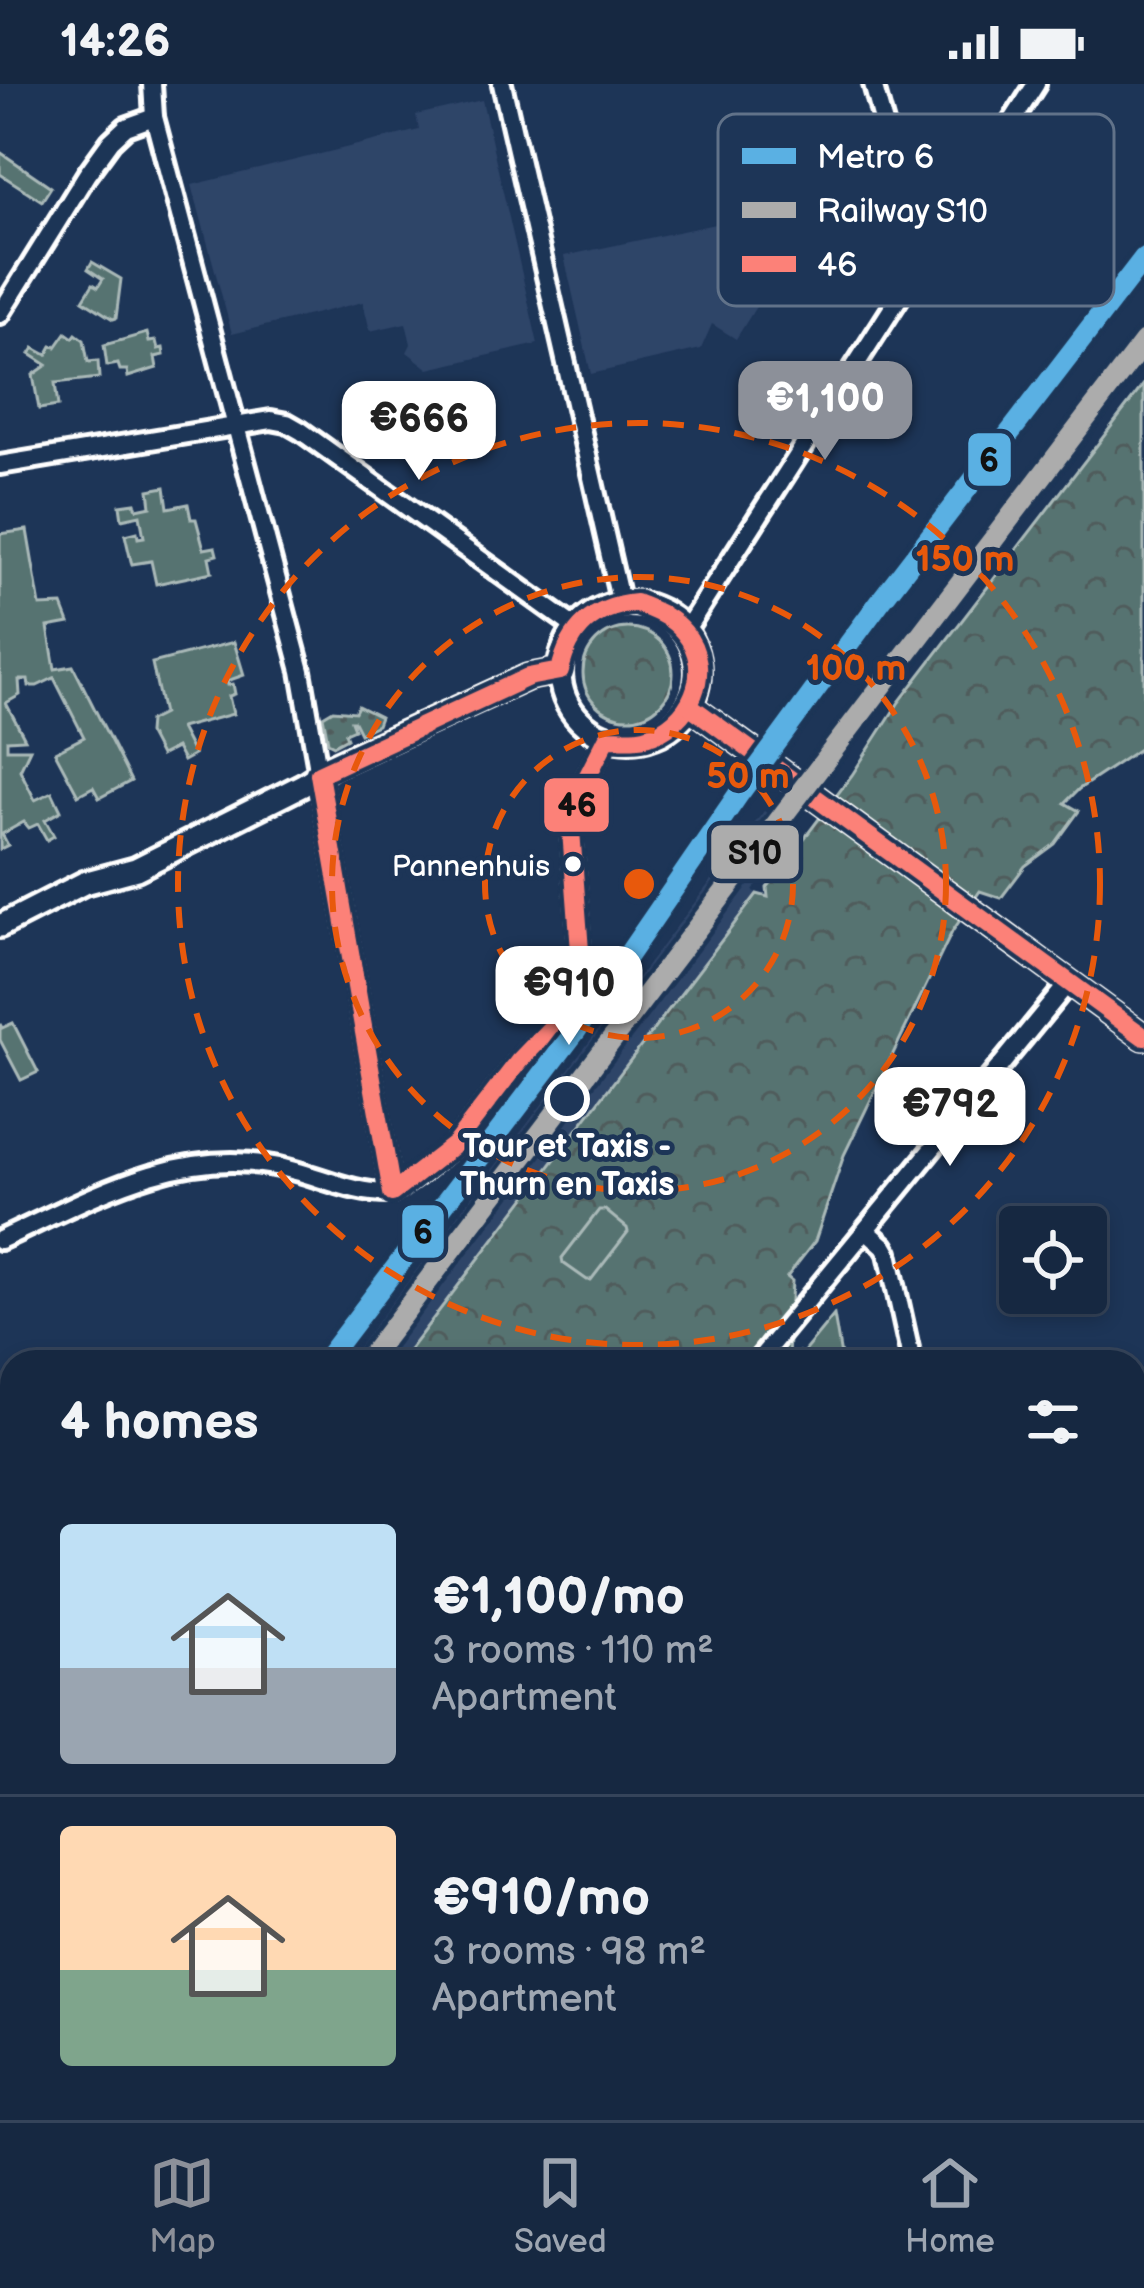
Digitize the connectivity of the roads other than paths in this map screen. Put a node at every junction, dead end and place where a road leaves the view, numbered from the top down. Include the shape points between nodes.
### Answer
1 (152, 84) edge
2 (502, 84) edge
3 (873, 84) edge
4 (1036, 84) edge
5 (881, 114) edge
6 (1017, 114) edge
7 (154, 117) junction
8 (893, 306) edge
9 (0, 314) edge
10 (238, 424) junction
11 (0, 466) edge
12 (621, 604) junction
13 (576, 628) junction
14 (685, 631) junction
15 (560, 670) junction
16 (690, 706) junction
17 (607, 738) junction
18 (319, 774) junction
19 (0, 926) edge
20 (1069, 982) junction
21 (1144, 1037) edge
22 (392, 1193) junction
23 (866, 1230) junction
24 (0, 1240) edge
25 (767, 1350) edge
26 (909, 1350) edge

1 - 7 street
2 - 12 street
3 - 5 street
4 - 6 street
7 - 9 street via 111,140
7 - 10 street
8 - 14 street
10 - 11 street
10 - 13 street via 271,420 301,430
10 - 18 street
12 - 13 street
12 - 14 street via 664,612
13 - 15 street
14 - 16 street via 699,675
15 - 17 street via 572,710
15 - 18 street via 528,677
16 - 17 street via 645,740
16 - 20 street
17 - 22 street via 572,820 579,994 455,1144
18 - 19 street via 136,869 84,883
18 - 22 street
20 - 21 street
20 - 23 street
22 - 24 street via 352,1190 276,1166 201,1162 124,1184
23 - 25 street
23 - 26 street via 888,1253

